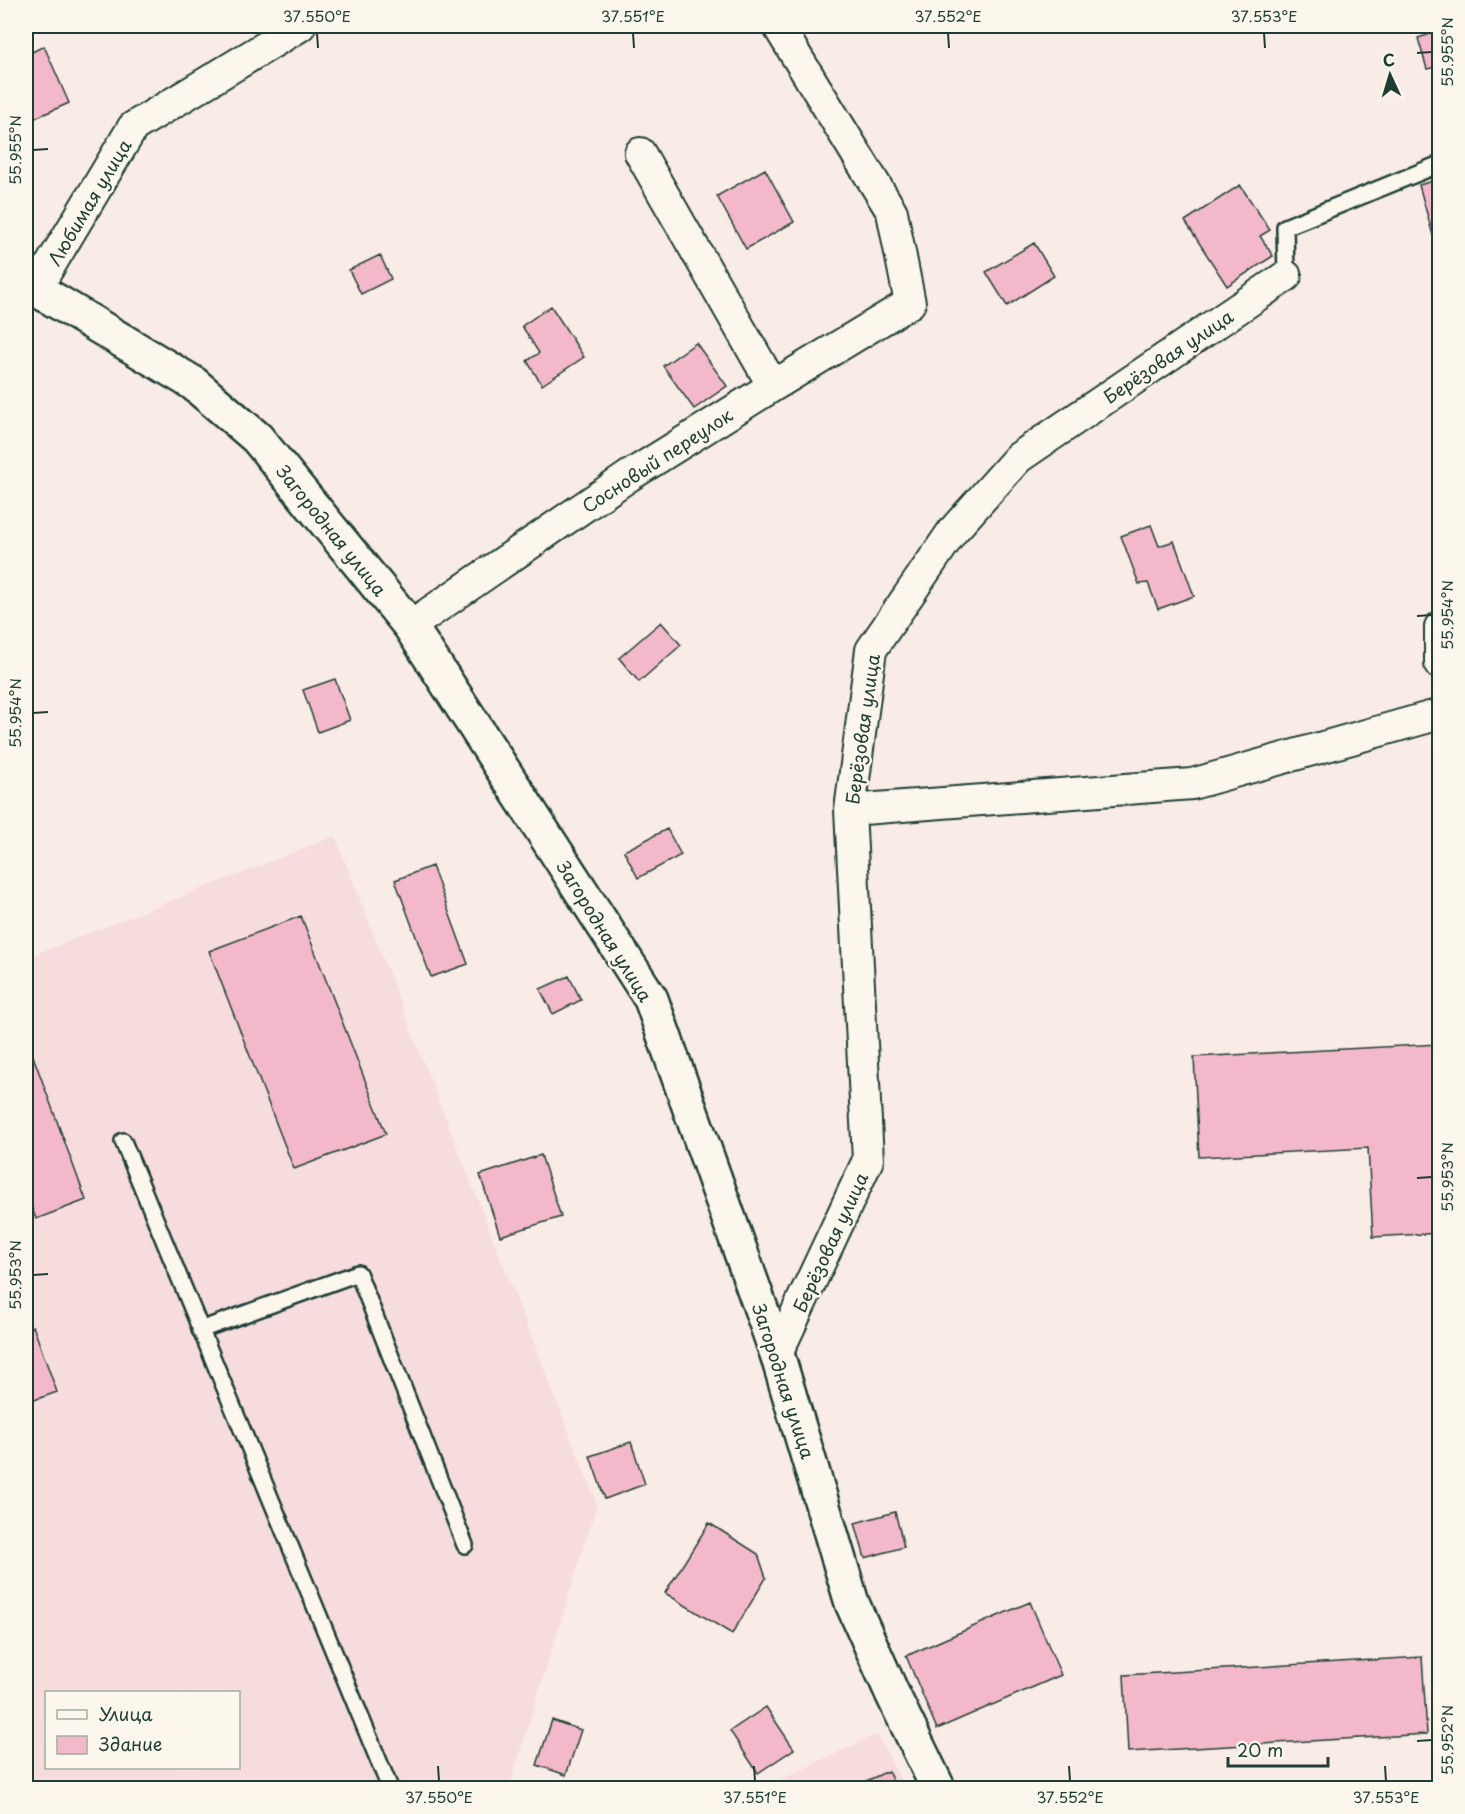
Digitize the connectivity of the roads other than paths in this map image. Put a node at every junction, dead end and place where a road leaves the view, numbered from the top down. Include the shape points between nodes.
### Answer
1 (300, 26) edge
2 (778, 26) edge
3 (640, 153) dead end
4 (1440, 164) edge
5 (1286, 276) joint
6 (31, 284) edge
7 (773, 386) junction
8 (410, 626) junction
9 (1440, 627) edge
10 (1440, 664) edge
11 (1440, 714) edge
12 (850, 810) junction
13 (123, 1141) dead end
14 (200, 1330) junction
15 (777, 1354) junction
16 (465, 1545) dead end
17 (390, 1788) edge
18 (938, 1788) edge

1 - 6 street, Любимая улица via 134,127
2 - 7 street, Сосновый переулок via 892,212 910,303
3 - 7 street
4 - 5 lane via 1285,227
5 - 12 street, Берёзовая улица via 1018,458 952,532 871,650
6 - 8 street, Загородная улица via 193,382 256,438
7 - 8 street, Сосновый переулок via 629,476
8 - 15 street, Загородная улица via 651,999
9 - 10 street
11 - 12 street via 1192,784
12 - 15 street, Берёзовая улица via 868,1160
13 - 14 lane
14 - 16 lane via 358,1273
14 - 17 lane
15 - 18 street, Загородная улица via 852,1603

